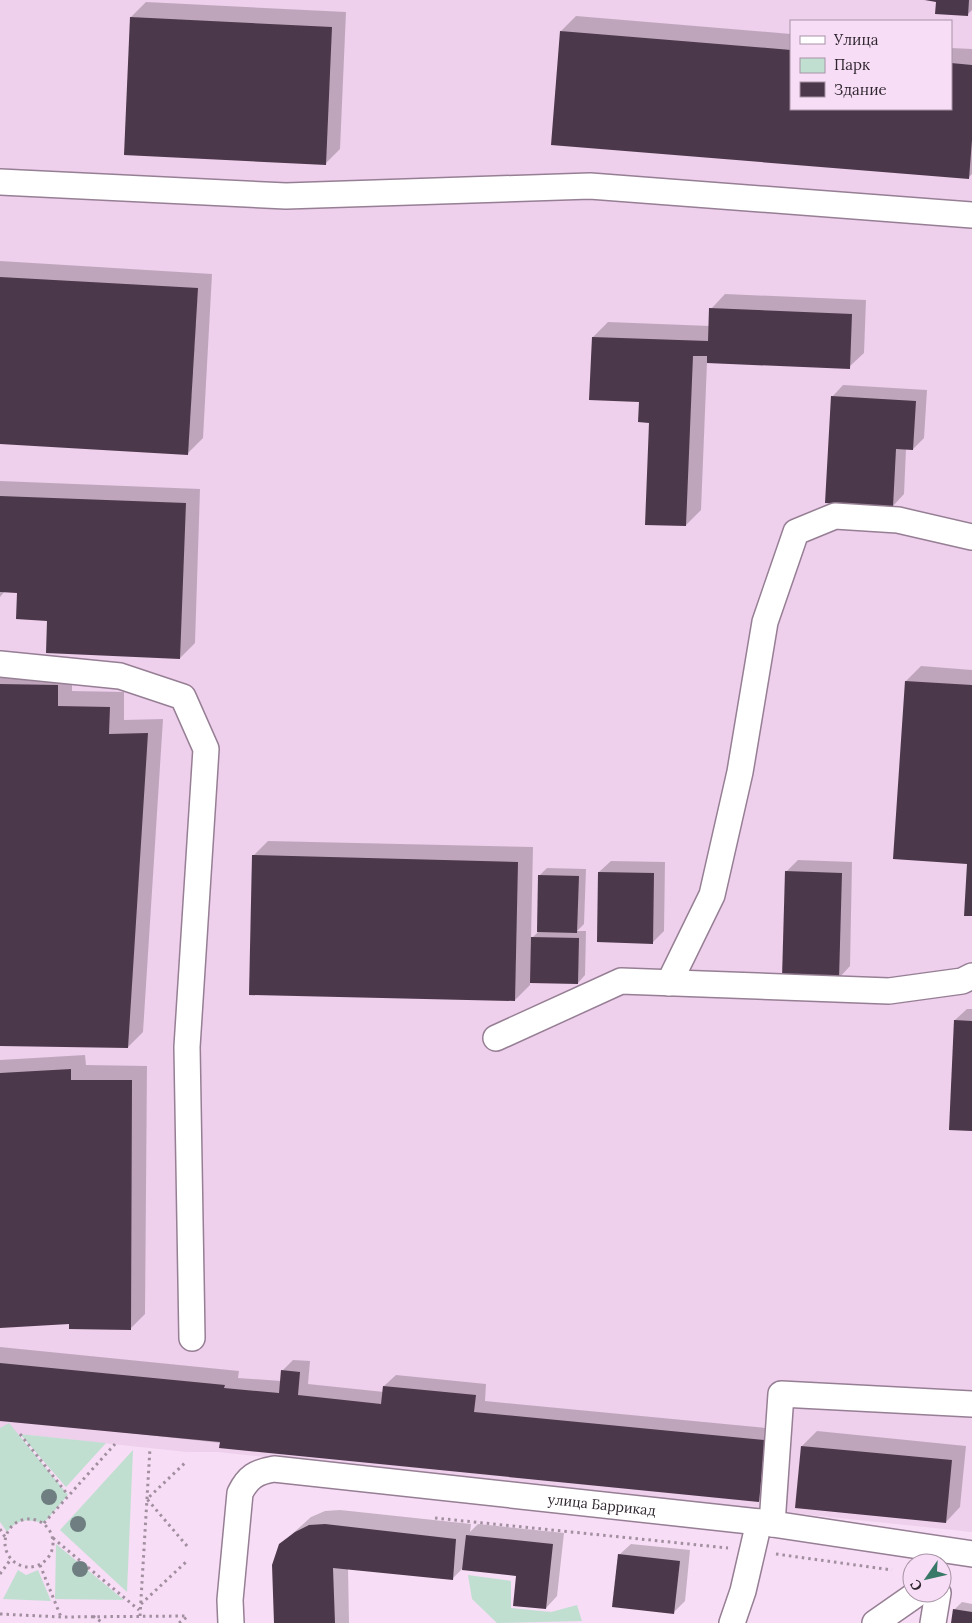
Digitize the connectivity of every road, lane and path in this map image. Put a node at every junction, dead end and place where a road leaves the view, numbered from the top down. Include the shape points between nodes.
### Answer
1 (0, 182) edge
2 (972, 215) edge
3 (972, 538) edge
4 (0, 664) edge
5 (972, 976) edge
6 (669, 983) junction
7 (496, 1038) dead end
8 (192, 1338) dead end
9 (972, 1404) edge
10 (20, 1434) dead end
11 (115, 1444) dead end
12 (150, 1448) dead end
13 (187, 1461) dead end
14 (68, 1495) junction
15 (147, 1499) junction
16 (435, 1518) dead end
17 (44, 1523) junction
18 (765, 1523) junction
19 (0, 1529) edge
20 (5, 1538) junction
21 (53, 1538) junction
22 (187, 1546) dead end
23 (752, 1551) junction
24 (910, 1553) edge
25 (972, 1554) edge
26 (952, 1558) edge
27 (11, 1560) junction
28 (187, 1561) dead end
29 (40, 1565) junction
30 (893, 1570) dead end
31 (0, 1574) edge
32 (903, 1603) edge
33 (936, 1603) edge
34 (141, 1604) junction
35 (140, 1610) junction
36 (0, 1614) edge
37 (92, 1615) junction
38 (60, 1616) junction
39 (140, 1616) junction
40 (103, 1623) edge
41 (179, 1623) edge
42 (231, 1623) edge
43 (732, 1623) edge
44 (874, 1623) edge
45 (933, 1623) edge

1 - 2 street via 286,196 590,186
3 - 6 street via 898,520 835,516 796,532 765,622 740,772 712,895
4 - 8 street via 120,676 183,697 206,748 188,1047
5 - 6 street via 962,981 889,991
6 - 7 street via 620,982
9 - 18 street via 781,1394
10 - 14 path
11 - 14 path
12 - 15 path
13 - 15 path
14 - 17 path
15 - 22 path
15 - 34 path
16 - 23 path
17 - 20 path via 20,1520 13,1524
17 - 21 path
18 - 23 street
18 - 24 street, улица Баррикад
18 - 42 street, улица Баррикад via 274,1469 246,1479 240,1493 230,1600
19 - 20 path
20 - 27 path via 4,1546
21 - 29 path via 52,1552
21 - 35 path
23 - 30 path
23 - 43 street
25 - 26 street, улица Баррикад
27 - 29 path via 26,1568
27 - 31 path
28 - 34 path
29 - 38 path
32 - 44 street
33 - 45 street
34 - 35 path
35 - 39 path
36 - 38 path
37 - 38 path
37 - 39 path
37 - 40 path
39 - 41 path via 187,1616

